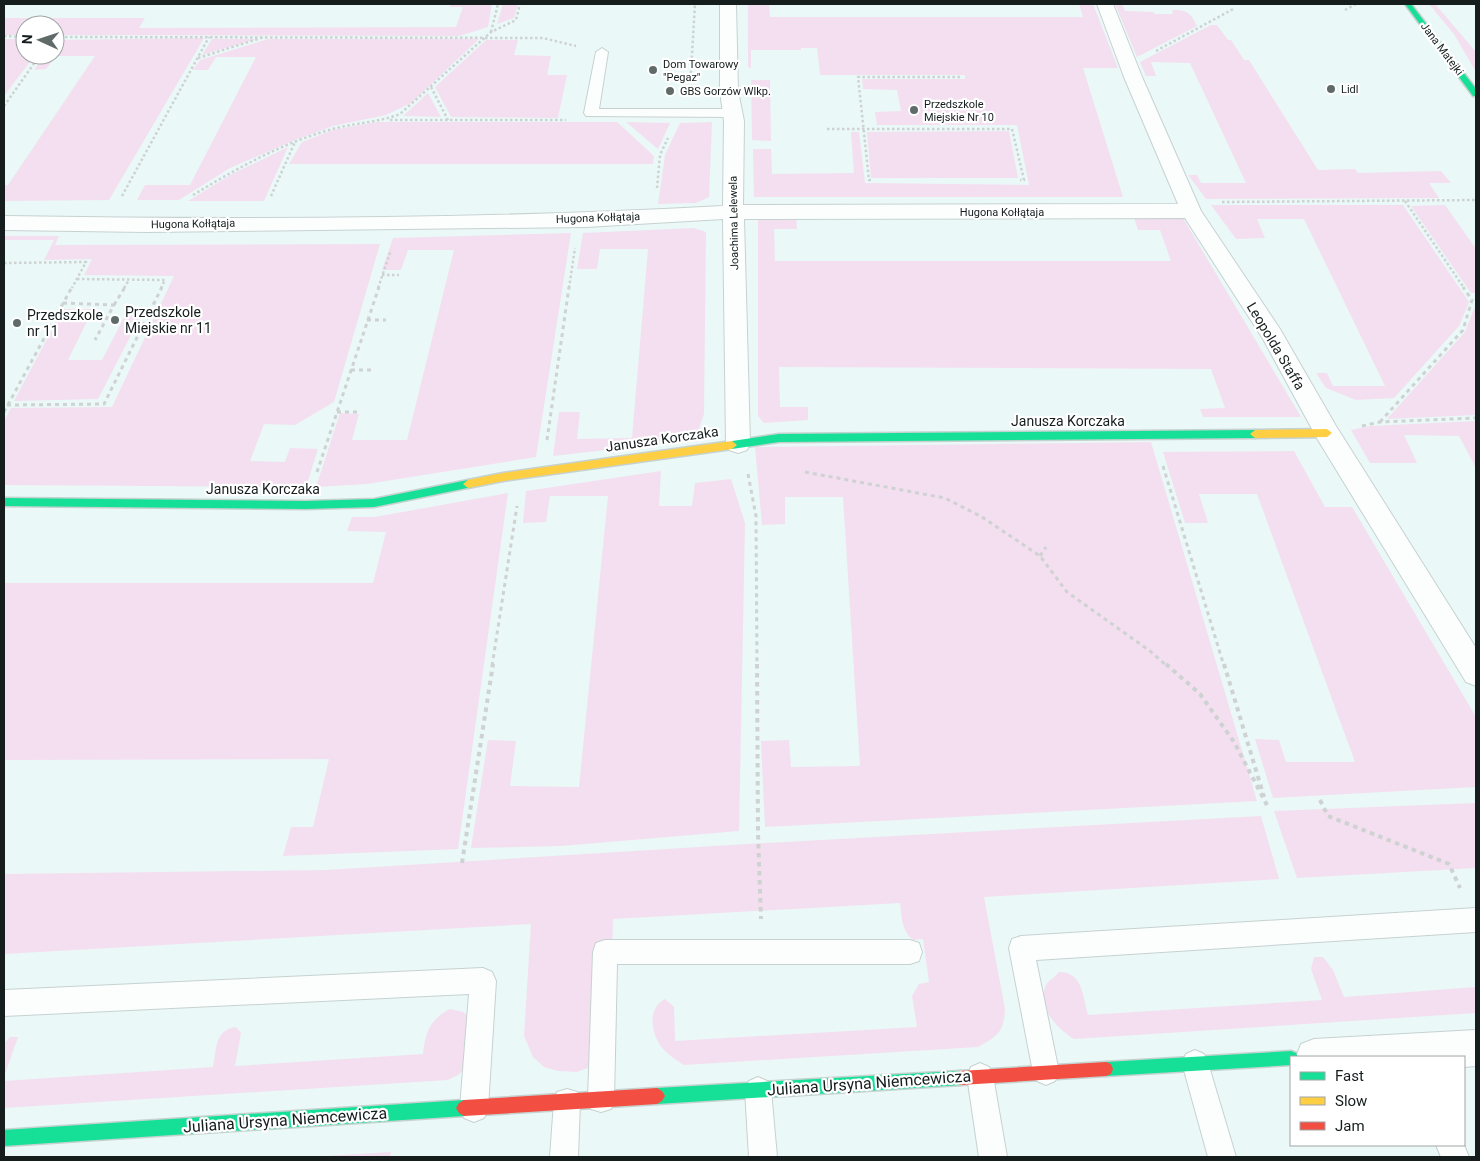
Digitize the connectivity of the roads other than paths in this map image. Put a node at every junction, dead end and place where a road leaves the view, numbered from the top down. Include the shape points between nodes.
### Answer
1 (728, 4) edge
2 (1105, 4) edge
3 (1408, 4) edge
4 (602, 52) road end
5 (1476, 94) edge
6 (734, 114) junction
7 (1189, 207) junction
8 (733, 212) junction
9 (4, 223) edge
10 (1327, 433) junction
11 (738, 443) junction
12 (4, 502) edge
13 (1476, 673) edge
14 (1476, 920) edge
15 (910, 952) dead end
16 (4, 1003) edge
17 (1476, 1048) edge
18 (1415, 1055) edge
19 (1364, 1056) edge
20 (1290, 1058) edge
21 (1195, 1063) junction
22 (1046, 1072) junction
23 (980, 1076) junction
24 (758, 1090) junction
25 (601, 1099) junction
26 (567, 1102) junction
27 (474, 1108) junction
28 (4, 1138) edge
29 (564, 1157) edge
30 (762, 1157) edge
31 (994, 1157) edge
32 (1222, 1157) edge

1 - 6 street, Joachima Lelewela via 729,91
2 - 7 street, Leopolda Staffa
3 - 5 street, Jana Matejki
4 - 6 lane via 591,113
6 - 8 street, Joachima Lelewela
7 - 8 street, Hugona Kołłątaja
7 - 10 street, Leopolda Staffa via 1272,335
8 - 9 street, Hugona Kołłątaja via 586,220
8 - 11 street, Joachima Lelewela
10 - 11 street, Janusza Korczaka via 805,436
10 - 13 street, Leopolda Staffa
11 - 12 street, Janusza Korczaka via 535,472 374,502 306,505
14 - 22 lane via 1021,948
15 - 25 lane via 605,952
16 - 27 lane via 483,981
17 - 18 street
18 - 19 street
20 - 21 street, Juliana Ursyna Niemcewicza
21 - 22 street, Juliana Ursyna Niemcewicza
21 - 32 lane
22 - 23 street, Juliana Ursyna Niemcewicza
23 - 24 street, Juliana Ursyna Niemcewicza
23 - 31 lane, Juliana Ursyna Niemcewicza
24 - 25 street, Juliana Ursyna Niemcewicza
24 - 30 lane, Juliana Ursyna Niemcewicza
25 - 26 street, Juliana Ursyna Niemcewicza
26 - 27 street, Juliana Ursyna Niemcewicza
26 - 29 lane
27 - 28 street, Juliana Ursyna Niemcewicza

